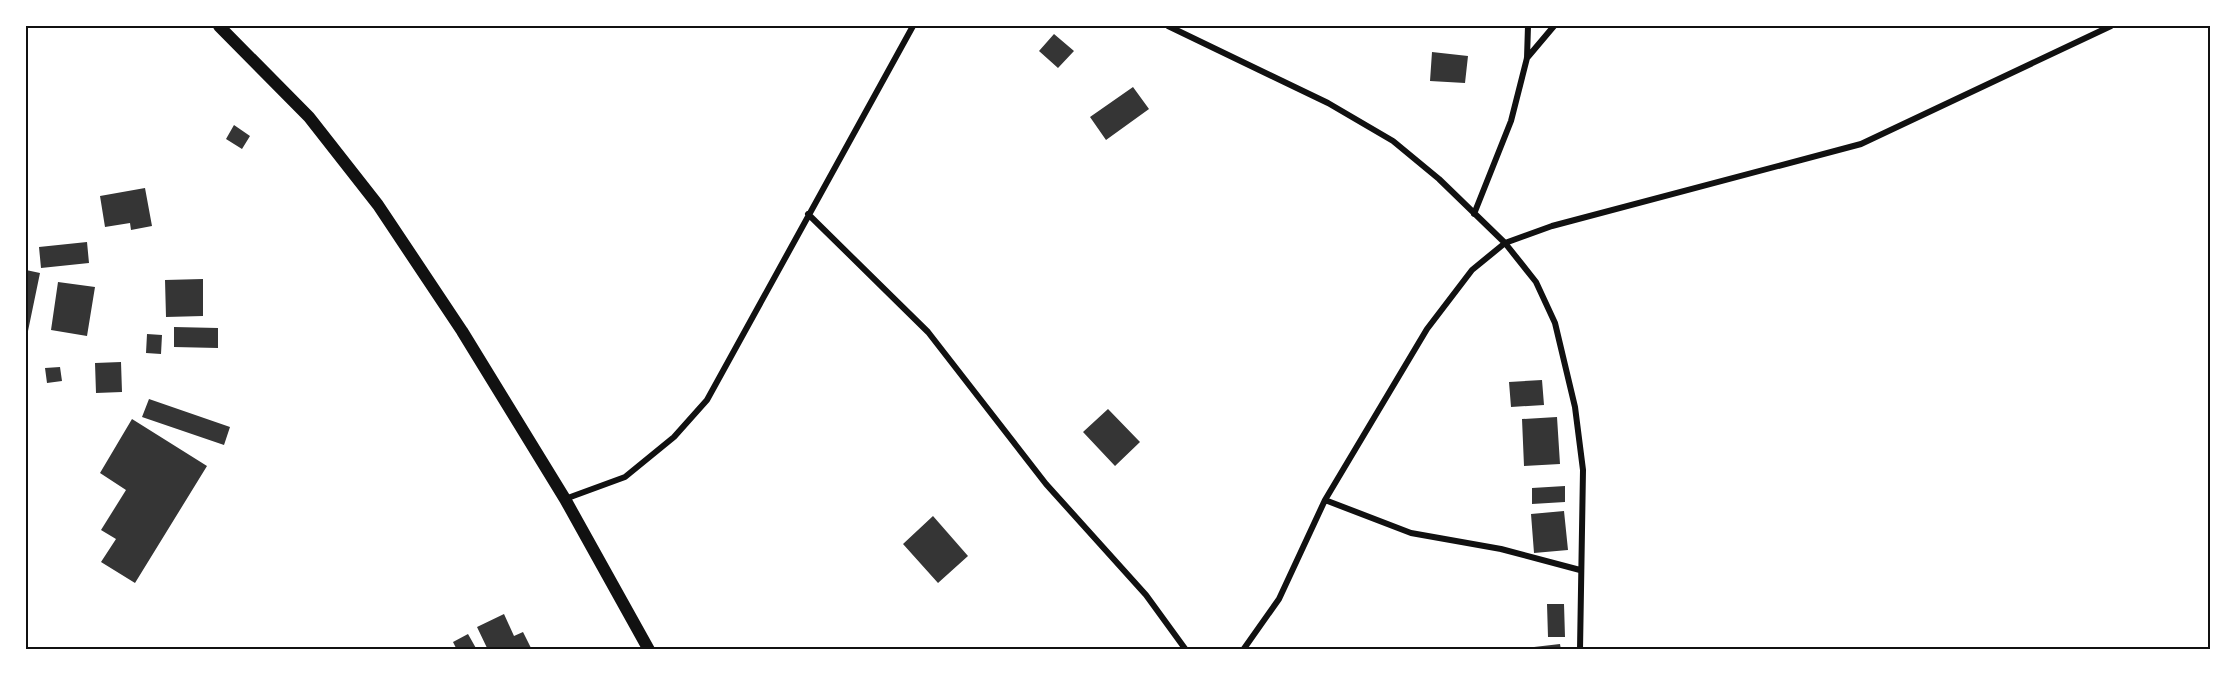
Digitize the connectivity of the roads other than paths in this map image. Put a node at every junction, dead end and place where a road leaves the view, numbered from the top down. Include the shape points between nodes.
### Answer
1 (219, 26) edge
2 (913, 26) edge
3 (1168, 26) edge
4 (1528, 26) edge
5 (1554, 26) edge
6 (2111, 26) edge
7 (1527, 58) junction
8 (808, 214) junction
9 (1474, 214) junction
10 (1506, 243) junction
11 (565, 499) junction
12 (1325, 500) junction
13 (1580, 570) junction
14 (649, 650) edge
15 (1186, 650) edge
16 (1243, 650) edge
17 (1580, 650) edge

1 - 11 main road via 309,117 378,205 462,331
2 - 8 street
3 - 9 street via 1328,104 1393,141
4 - 7 street
5 - 7 street
6 - 10 street via 1861,144 1552,226
7 - 9 street via 1511,121
8 - 11 street via 706,400 674,437 625,477
8 - 15 street via 928,332 1046,484 1146,596
9 - 10 street
10 - 12 street via 1472,270 1427,329
10 - 13 street via 1536,282 1555,323 1575,407 1583,470
11 - 14 main road
12 - 13 street via 1411,532 1501,549
12 - 16 street via 1279,599
13 - 17 street

